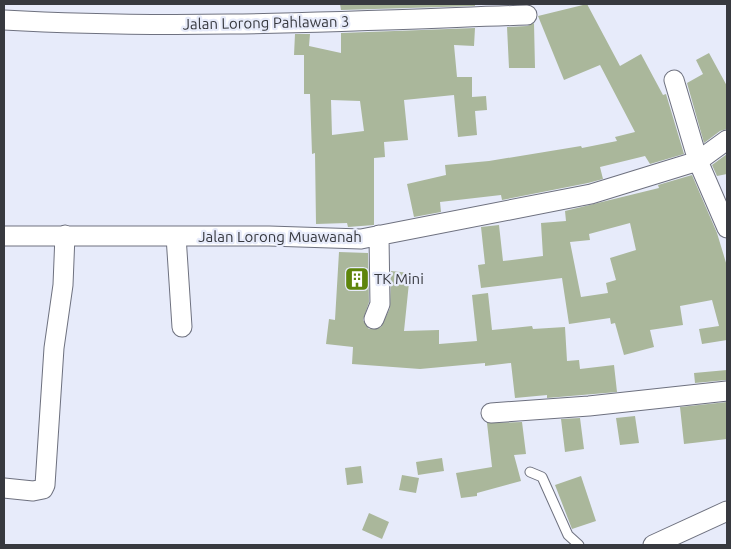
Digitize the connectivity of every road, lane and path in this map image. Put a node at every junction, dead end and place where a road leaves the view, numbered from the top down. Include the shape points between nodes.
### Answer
1 (527, 14) dead end
2 (4, 20) edge
3 (674, 80) dead end
4 (727, 140) edge
5 (698, 162) junction
6 (727, 228) edge
7 (64, 235) junction
8 (379, 235) junction
9 (4, 236) edge
10 (176, 236) junction
11 (374, 319) dead end
12 (182, 327) dead end
13 (727, 390) edge
14 (491, 413) dead end
15 (530, 472) dead end
16 (4, 488) edge
17 (727, 511) edge
18 (579, 545) edge
19 (653, 545) edge

1 - 2 street, Jalan Lorong Pahlawan 3 via 132,26
3 - 5 street
4 - 5 street
5 - 6 street
5 - 8 street, Jalan Lorong Muawanah via 591,194
7 - 9 street, Jalan Lorong Muawanah
7 - 10 street, Jalan Lorong Muawanah
7 - 16 street via 63,285 54,348 45,485 43,489 33,491
8 - 10 street, Jalan Lorong Muawanah via 361,239
8 - 11 street via 380,304
10 - 12 street
13 - 14 street via 589,406
15 - 18 lane via 542,477 568,535
17 - 19 street

